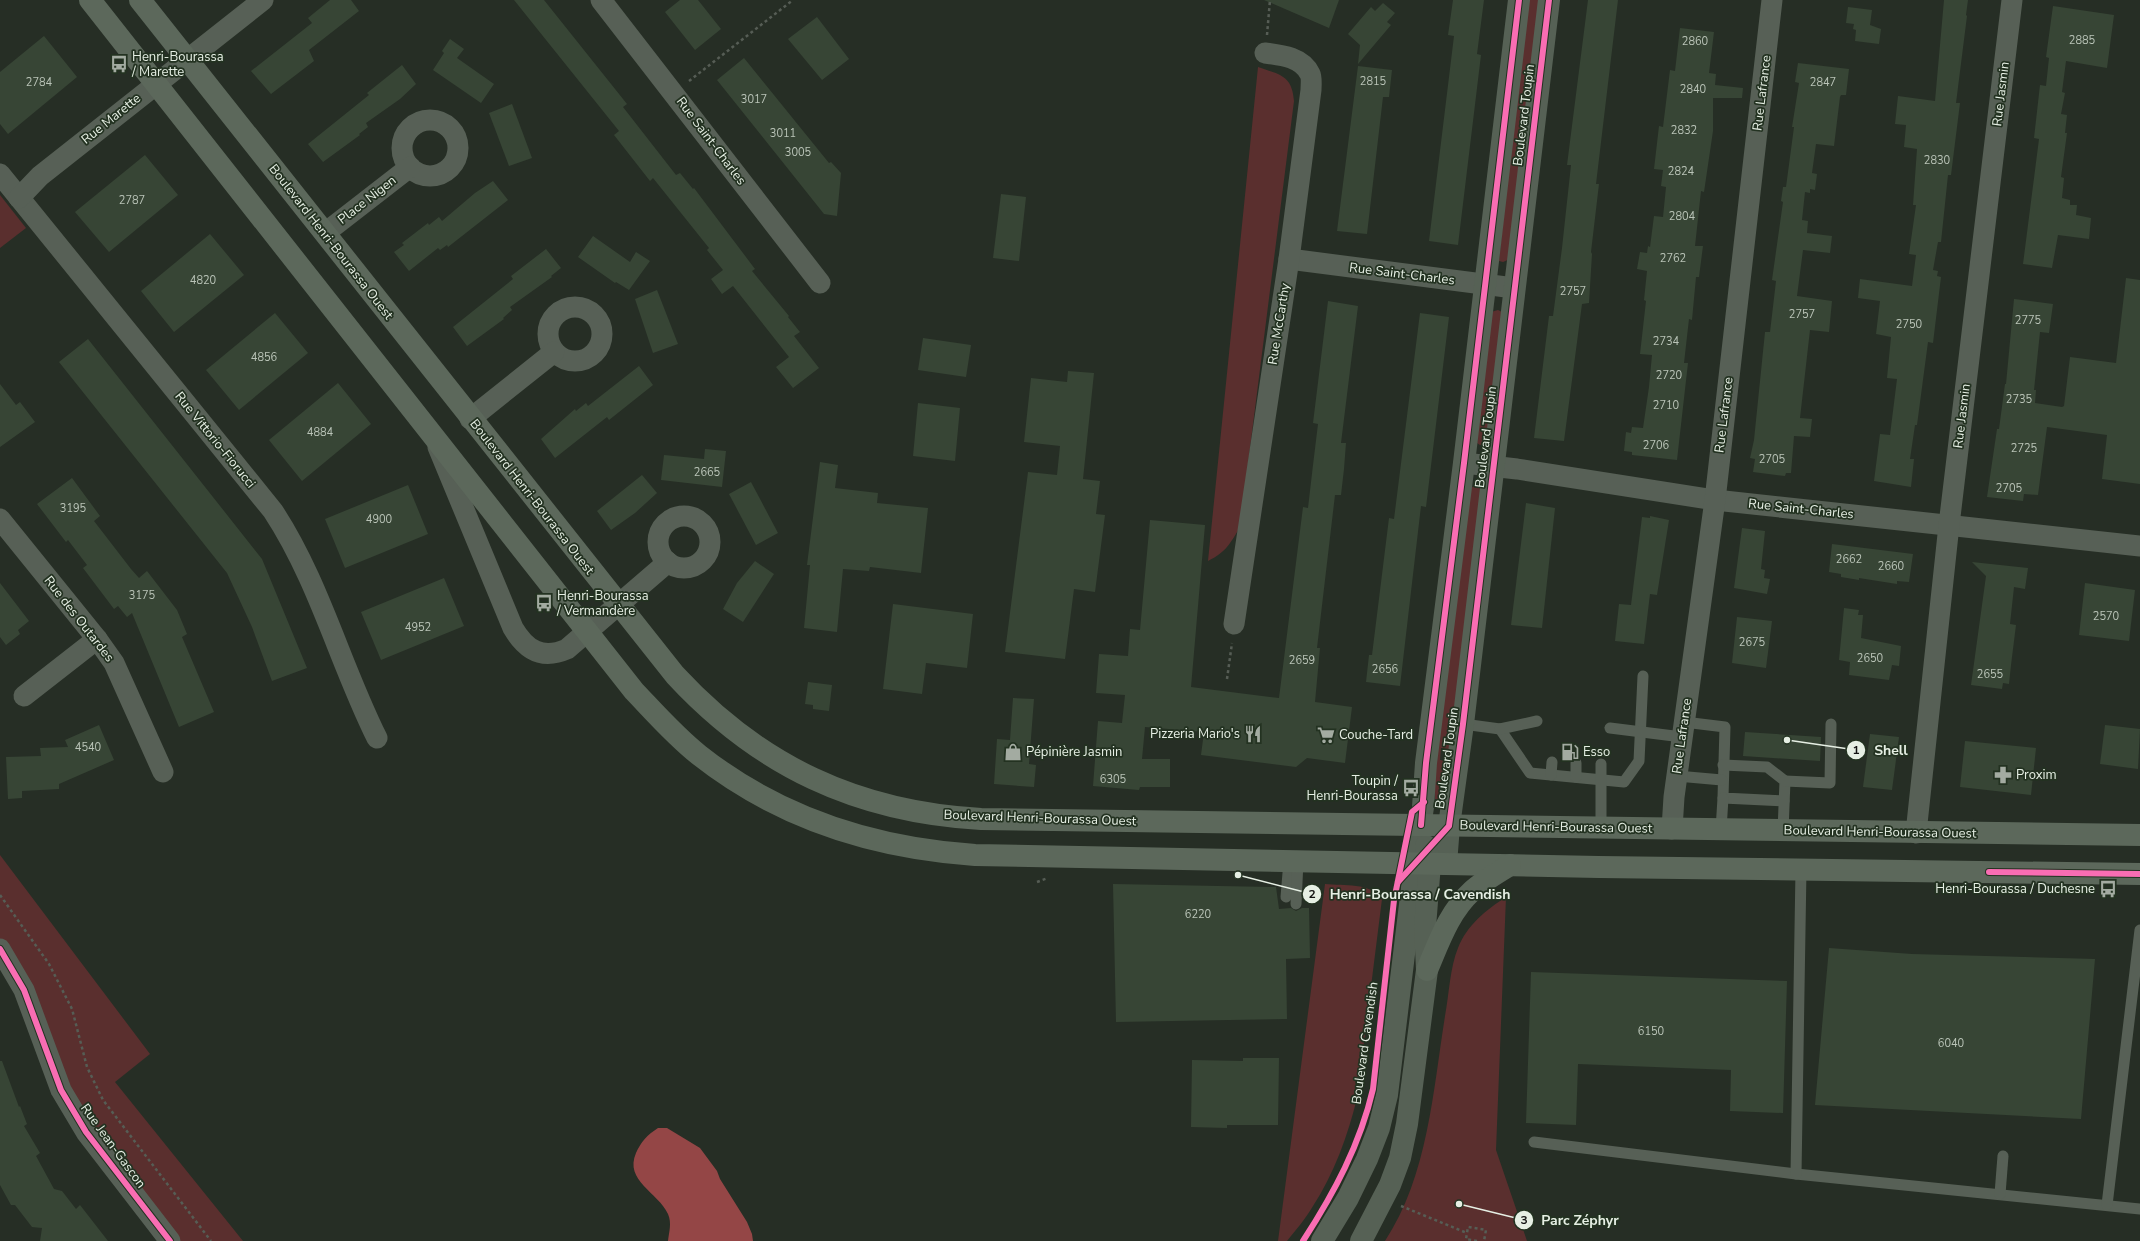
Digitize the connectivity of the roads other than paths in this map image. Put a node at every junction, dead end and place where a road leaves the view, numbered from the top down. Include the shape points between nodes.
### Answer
1 (90, 0) edge
2 (140, 0) edge
3 (263, 0) edge
4 (601, 0) edge
5 (1519, 0) edge
6 (1549, 0) edge
7 (1772, 0) edge
8 (2012, 0) edge
9 (1265, 53) road end
10 (188, 60) junction
11 (156, 84) junction
12 (410, 167) dead end
13 (0, 174) edge
14 (18, 198) junction
15 (325, 233) junction
16 (1289, 259) junction
17 (820, 283) dead end
18 (1486, 284) junction
19 (1514, 288) junction
20 (554, 352) dead end
21 (470, 419) junction
22 (433, 436) junction
23 (1464, 463) junction
24 (1493, 466) junction
25 (1715, 500) junction
26 (0, 519) edge
27 (1949, 525) junction
28 (2140, 546) edge
29 (668, 562) dead end
30 (618, 606) junction
31 (1234, 624) road end
32 (588, 633) junction
33 (97, 639) junction
34 (1643, 676) dead end
35 (24, 696) dead end
36 (1537, 720) dead end
37 (1463, 724) junction
38 (1831, 724) dead end
39 (1610, 728) dead end
40 (1500, 729) junction
41 (1683, 729) junction
42 (1640, 733) junction
43 (377, 738) dead end
44 (1552, 762) dead end
45 (1576, 763) dead end
46 (1601, 764) dead end
47 (1723, 765) junction
48 (163, 772) dead end
49 (1551, 775) junction
50 (1677, 776) junction
51 (1576, 777) junction
52 (1600, 779) junction
53 (1722, 780) junction
54 (1785, 781) junction
55 (1723, 798) junction
56 (1784, 801) junction
57 (1421, 825) junction
58 (1449, 826) junction
59 (1601, 828) junction
60 (1672, 829) junction
61 (1721, 830) junction
62 (1783, 831) junction
63 (1916, 833) junction
64 (2140, 835) edge
65 (1293, 861) junction
66 (1430, 864) junction
67 (1510, 865) junction
68 (1801, 869) junction
69 (2140, 874) edge
70 (1286, 897) dead end
71 (1296, 904) dead end
72 (2140, 930) edge
73 (0, 949) edge
74 (1427, 970) junction
75 (1534, 1142) dead end
76 (2003, 1156) dead end
77 (1796, 1174) junction
78 (2000, 1194) junction
79 (2107, 1205) junction
80 (2140, 1210) edge
81 (170, 1241) edge
82 (1322, 1241) edge
83 (1361, 1241) edge

1 - 11 main road
2 - 10 main road, Boulevard Henri-Bourassa Ouest
3 - 10 street, Rue Marette
4 - 17 street, Rue Saint-Charles
5 - 18 street, Boulevard Toupin
6 - 19 street, Boulevard Toupin
7 - 25 street, Rue Lafrance
8 - 27 street, Rue Jasmin
9 - 16 street, Rue McCarthy via 1289,56 1311,75
10 - 11 street, Rue Marette
10 - 15 main road, Boulevard Henri-Bourassa Ouest
11 - 14 street, Rue Marette via 40,176
11 - 22 main road
12 - 15 street, Place Nigen
13 - 14 street, Rue Vittorio-Fiorucci
14 - 43 street, Rue Vittorio-Fiorucci via 284,527 307,570
15 - 21 main road, Boulevard Henri-Bourassa Ouest
16 - 18 street, Rue Saint-Charles
16 - 31 street, Rue McCarthy
18 - 19 street, Rue Saint-Charles
18 - 23 street, Boulevard Toupin
19 - 24 street, Boulevard Toupin
20 - 21 street
21 - 30 main road, Boulevard Henri-Bourassa Ouest
22 - 32 main road
22 - 32 street via 513,628 524,645 533,650 552,653 568,650
23 - 24 street, Rue Saint-Charles
23 - 57 street, Boulevard Toupin via 1426,763
24 - 25 street, Rue Saint-Charles
24 - 37 street, Boulevard Toupin
25 - 27 street, Rue Saint-Charles
25 - 41 street, Rue Lafrance
26 - 33 street, Rue des Outardes
27 - 28 street, Rue Saint-Charles
27 - 63 street, Rue Jasmin
29 - 30 street
30 - 32 street
30 - 57 main road, Boulevard Henri-Bourassa Ouest via 688,690 747,740 781,763 813,780 880,804 931,815 981,819
32 - 65 main road via 652,711 704,758 744,787 779,806 846,832 898,846 955,853
33 - 35 street
33 - 48 street, Rue des Outardes via 114,663
34 - 42 lane
36 - 40 lane
37 - 40 lane
37 - 58 street, Boulevard Toupin
38 - 54 lane via 1830,783
39 - 42 lane
40 - 49 lane via 1530,773
41 - 42 lane
41 - 47 lane via 1725,726
41 - 50 street, Rue Lafrance
42 - 52 lane via 1639,761 1624,782
44 - 49 lane
45 - 51 lane
46 - 52 lane
47 - 53 lane
47 - 54 lane via 1767,767
49 - 51 lane
50 - 53 lane
50 - 60 street, Rue Lafrance
51 - 52 lane
52 - 59 lane
53 - 55 lane
54 - 56 lane
55 - 56 lane
55 - 61 lane
56 - 62 lane
57 - 58 main road, Boulevard Henri-Bourassa Ouest
57 - 66 street, Boulevard Toupin
58 - 59 main road, Boulevard Henri-Bourassa Ouest
58 - 66 street, Boulevard Toupin
59 - 60 main road, Boulevard Henri-Bourassa Ouest
60 - 61 main road, Boulevard Henri-Bourassa Ouest
61 - 62 main road, Boulevard Henri-Bourassa Ouest
62 - 63 main road, Boulevard Henri-Bourassa Ouest
63 - 64 main road, Boulevard Henri-Bourassa Ouest
65 - 66 main road
65 - 70 lane
65 - 71 lane
66 - 67 main road
66 - 74 street via 1425,927
66 - 82 street, Boulevard Cavendish via 1383,1113 1361,1172
67 - 68 main road
67 - 74 main road via 1481,884 1463,901 1449,920
68 - 69 main road
68 - 77 lane
72 - 79 lane
73 - 81 street, Rue Jean-Gascon via 24,990 61,1090 86,1132
74 - 83 street via 1404,1142 1389,1202
75 - 77 lane
76 - 78 lane
77 - 78 lane
78 - 79 lane
79 - 80 lane

